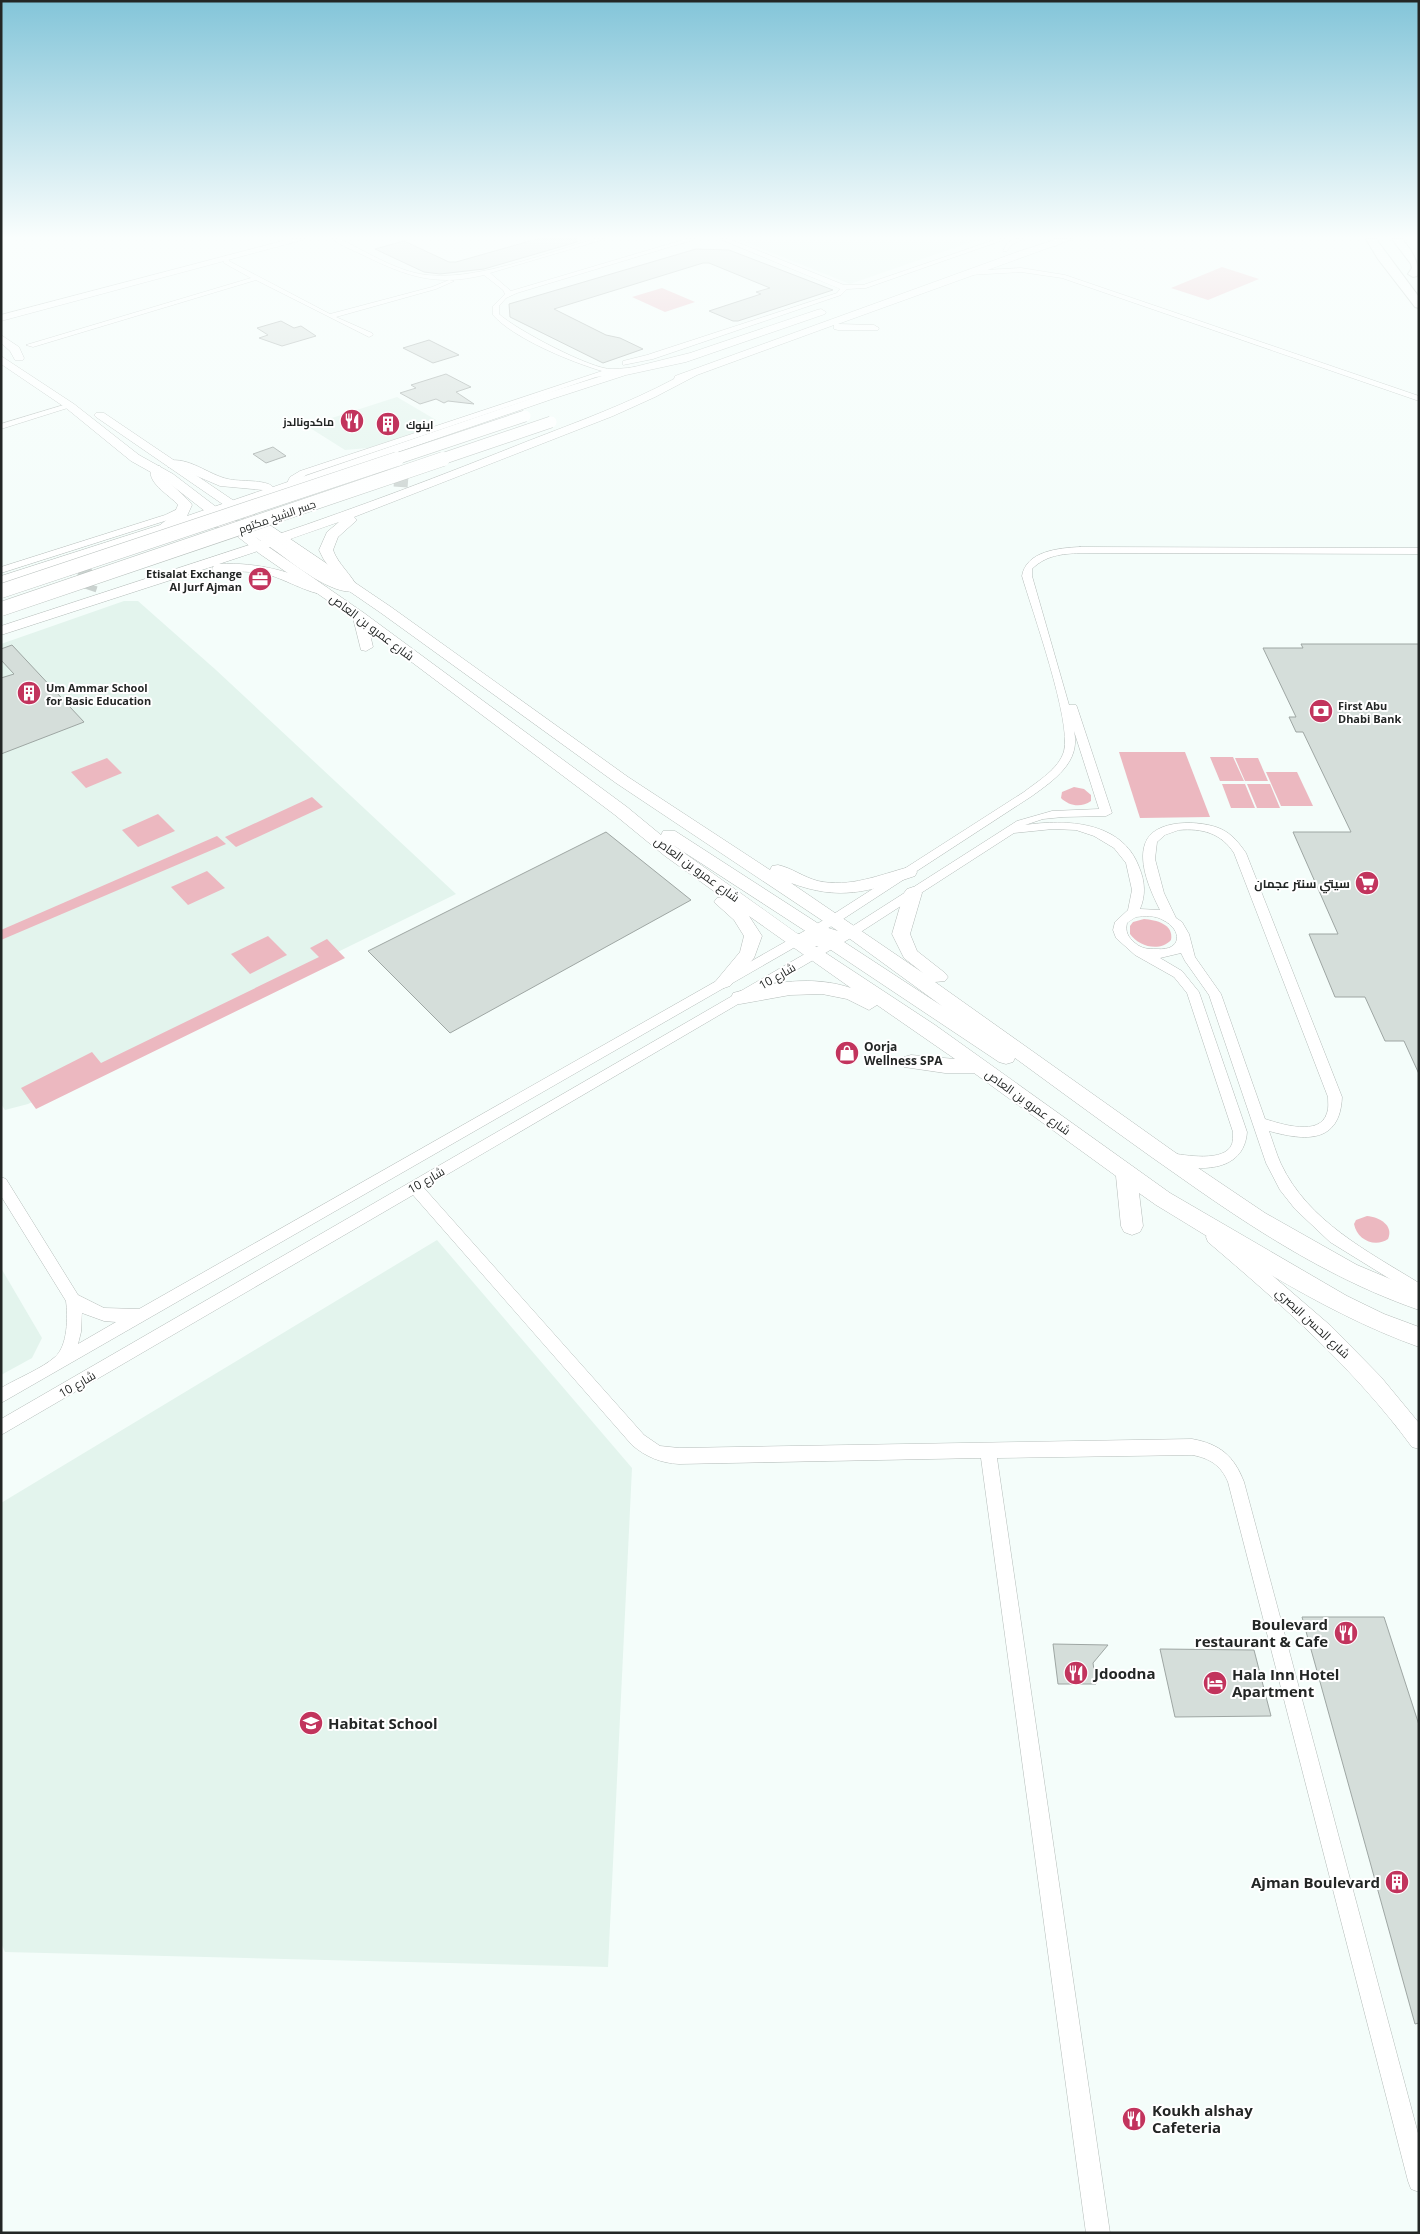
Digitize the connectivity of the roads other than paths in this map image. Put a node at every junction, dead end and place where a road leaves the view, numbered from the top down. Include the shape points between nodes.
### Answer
1 (8, 343) edge
2 (36, 343) edge
3 (545, 343) edge
4 (691, 343) edge
5 (731, 343) edge
6 (778, 343) edge
7 (1257, 343) edge
8 (30, 345) dead end
9 (1, 346) edge
10 (694, 356) junction
11 (19, 358) junction
12 (1, 359) edge
13 (596, 368) junction
14 (644, 368) junction
15 (610, 371) junction
16 (692, 374) junction
17 (1419, 399) edge
18 (70, 406) junction
19 (577, 413) dead end
20 (560, 423) junction
21 (616, 423) dead end
22 (453, 426) junction
23 (1, 427) edge
24 (412, 444) junction
25 (355, 460) junction
26 (384, 462) dead end
27 (172, 464) junction
28 (476, 467) junction
29 (156, 469) junction
30 (414, 481) tunnel mouth
31 (290, 485) junction
32 (369, 508) junction
33 (184, 509) junction
34 (212, 511) junction
35 (242, 520) junction
36 (189, 524) junction
37 (150, 533) junction
38 (224, 545) junction
39 (268, 545) junction
40 (1419, 551) edge
41 (58, 569) tunnel mouth
42 (1, 570) edge
43 (28, 572) junction
44 (180, 572) junction
45 (163, 579) junction
46 (1, 580) edge
47 (351, 588) junction
48 (1, 590) edge
49 (89, 590) dead end
50 (323, 591) junction
51 (1, 609) edge
52 (53, 615) junction
53 (359, 616) junction
54 (1, 632) edge
55 (366, 648) dead end
56 (1063, 699) junction
57 (506, 728) junction
58 (489, 729) dead end
59 (629, 818) junction
60 (704, 833) junction
61 (1005, 833) junction
62 (671, 852) junction
63 (909, 872) junction
64 (913, 893) junction
65 (1131, 915) junction
66 (1171, 919) junction
67 (833, 920) junction
68 (816, 930) junction
69 (852, 932) junction
70 (798, 940) junction
71 (1184, 942) junction
72 (833, 943) junction
73 (1144, 953) junction
74 (814, 954) junction
75 (724, 982) junction
76 (740, 998) junction
77 (928, 1030) junction
78 (1018, 1050) junction
79 (911, 1062) dead end
80 (979, 1066) junction
81 (1051, 1075) junction
82 (1259, 1122) junction
83 (1166, 1158) junction
84 (1126, 1173) junction
85 (1, 1183) edge
86 (414, 1187) junction
87 (1194, 1219) junction
88 (1132, 1226) dead end
89 (1412, 1295) edge
90 (73, 1300) junction
91 (142, 1315) junction
92 (1419, 1337) edge
93 (62, 1361) junction
94 (1, 1396) edge
95 (1, 1428) edge
96 (1419, 1440) edge
97 (988, 1451) junction
98 (1419, 2181) edge
99 (1098, 2233) edge

1 - 11 main road
2 - 8 street
3 - 13 street
4 - 13 street via 650,357
5 - 10 main road
6 - 16 main road
7 - 17 street
9 - 11 main road, شارع عمرو بن العاص
10 - 14 main road
10 - 48 main road, جسر الشيخ مكتوم, bridge
11 - 27 main road, شارع عمرو بن العاص
12 - 18 main road
13 - 15 street
14 - 15 street
14 - 22 main road
15 - 22 street
16 - 19 main road
16 - 20 main road via 660,390
18 - 23 street
18 - 29 main road via 130,454
20 - 21 main road
20 - 28 main road
20 - 51 main road, جسر الشيخ مكتوم, bridge
22 - 24 main road
22 - 25 street
24 - 25 main road
24 - 26 main road
25 - 31 main road
27 - 31 main road via 237,485
27 - 35 main road, شارع عمرو بن العاص
28 - 30 main road
28 - 32 main road
29 - 33 main road via 157,479 183,502
29 - 34 main road
31 - 35 main road
31 - 35 main road via 264,500 257,511
32 - 35 main road via 308,519
32 - 39 main road
32 - 47 main road via 337,529 326,545 327,555 347,578
33 - 37 main road via 176,520
33 - 42 street via 168,518
34 - 35 main road
34 - 37 main road
35 - 36 main road
35 - 38 main road
35 - 39 main road
35 - 39 main road, شارع عمرو بن العاص
35 - 39 main road, شارع عمرو بن العاص
36 - 37 main road
36 - 38 main road via 216,528 225,535
37 - 43 main road
38 - 44 main road
39 - 44 main road
39 - 47 main road via 331,582
39 - 50 main road, شارع عمرو بن العاص
40 - 56 street via 1080,550 1042,557 1028,568 1027,576
41 - 43 main road
43 - 46 main road
44 - 45 main road
45 - 50 main road via 248,566 281,572
45 - 52 main road
47 - 60 main road, شارع عمرو بن العاص via 559,736
49 - 52 main road
50 - 53 main road, شارع عمرو بن العاص
52 - 54 main road
53 - 55 main road
53 - 57 main road, شارع عمرو بن العاص
56 - 61 street, شارع 10 via 1074,711 1106,813 1046,814
56 - 63 street, شارع 10 via 1071,740 1068,753 1054,774
57 - 58 main road
57 - 59 main road, شارع عمرو بن العاص
59 - 62 main road, شارع عمرو بن العاص
59 - 68 main road via 657,826
60 - 63 main road via 729,841 802,883 819,888 845,890
60 - 67 main road, شارع عمرو بن العاص
61 - 64 street, شارع 10
61 - 65 street via 1064,824 1109,838 1129,856 1134,867 1139,899
62 - 70 main road, شارع عمرو بن العاص
62 - 75 main road via 676,867 740,916 753,936 748,954
63 - 67 street, شارع 10
64 - 69 street, شارع 10
64 - 78 main road via 901,934 910,954 1008,1026 1018,1042
65 - 66 street via 1151,912
65 - 73 street via 1123,919 1119,926 1120,934 1128,945
66 - 71 street via 1180,926
66 - 82 street via 1156,885 1148,853 1151,841 1162,832 1193,825 1224,834 1240,852 1336,1106 1328,1124 1305,1133
67 - 68 street, شارع 10
67 - 69 main road, شارع عمرو بن العاص
68 - 69 main road via 833,936
68 - 70 street, شارع 10
69 - 72 street, شارع 10
69 - 78 main road, شارع عمرو بن العاص
70 - 72 main road
70 - 74 main road, شارع عمرو بن العاص
70 - 75 street, شارع 10
71 - 73 street via 1169,954
71 - 82 street via 1190,958 1215,994
72 - 74 street, شارع 10
72 - 81 main road via 1021,1067
73 - 83 street via 1178,974 1192,992 1241,1140 1237,1149 1220,1160 1196,1162
74 - 76 street, شارع 10
74 - 77 main road, شارع عمرو بن العاص
75 - 91 street, شارع 10
76 - 77 main road via 794,986 832,988 864,1000 907,1026
76 - 86 street, شارع 10
77 - 80 main road, شارع عمرو بن العاص
78 - 81 main road, شارع عمرو بن العاص
79 - 80 main road
80 - 84 main road, شارع عمرو بن العاص
81 - 83 main road, شارع عمرو بن العاص
82 - 89 street via 1283,1185 1310,1217
83 - 89 main road, شارع عمرو بن العاص via 1302,1246
84 - 87 main road, شارع عمرو بن العاص
84 - 88 main road
85 - 90 street
86 - 95 street, شارع 10
86 - 97 street via 638,1440 657,1454
87 - 92 main road, شارع عمرو بن العاص via 1339,1303
87 - 96 street, شارع الحسن البصري via 1349,1357
90 - 91 street via 103,1315
90 - 93 street via 75,1329
91 - 93 street, شارع 10
93 - 94 street, شارع 10
97 - 98 street via 1192,1447 1207,1449 1221,1456 1231,1468
97 - 99 street

